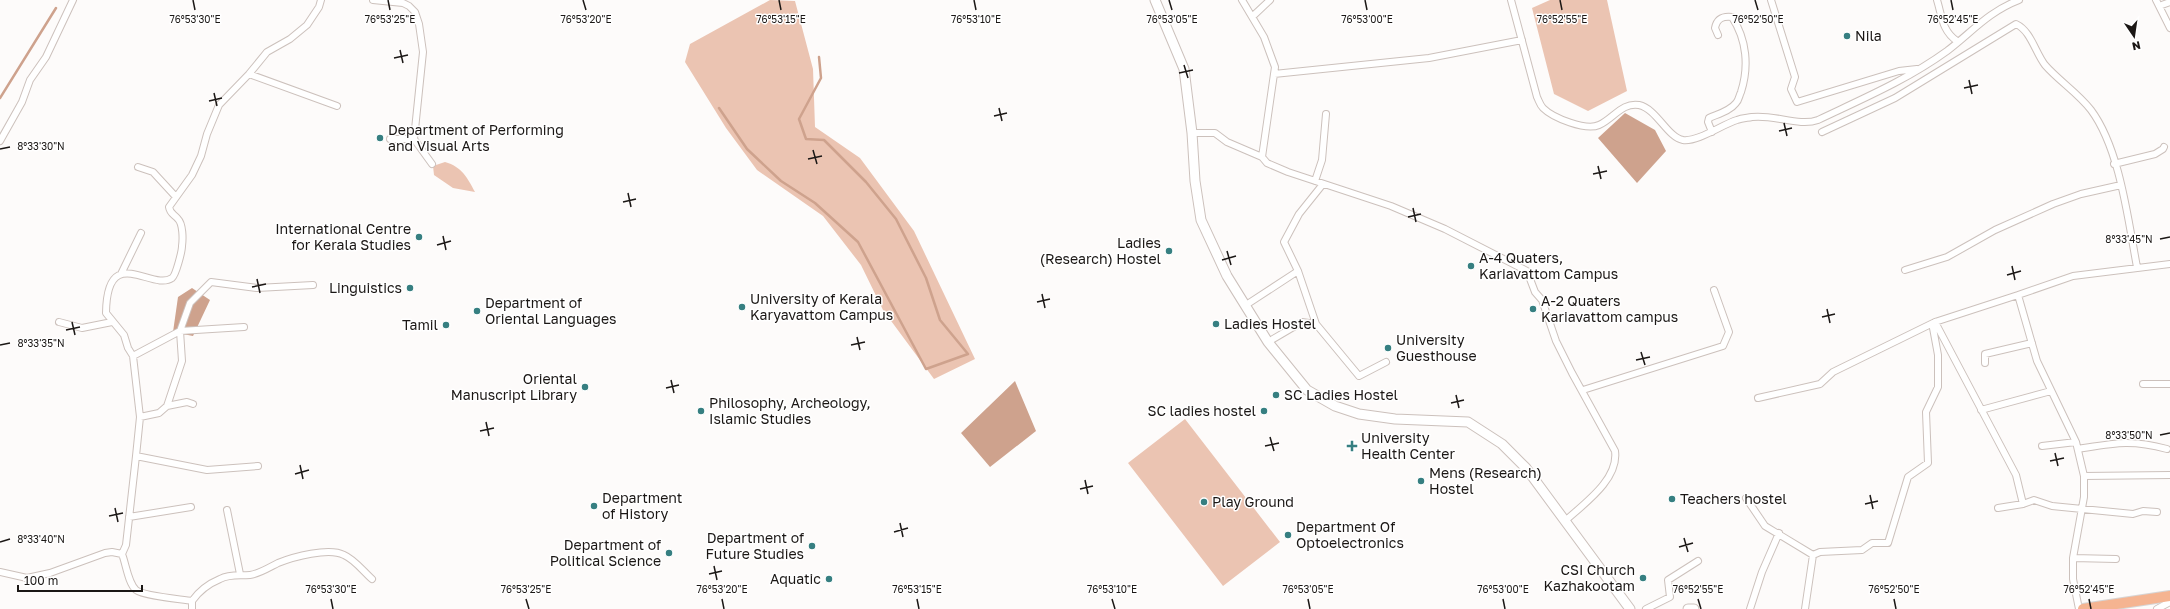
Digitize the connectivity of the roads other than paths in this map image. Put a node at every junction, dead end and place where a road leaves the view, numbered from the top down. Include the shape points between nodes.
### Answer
1 (73, 0) edge
2 (321, 0) edge
3 (373, 0) edge
4 (1155, 0) edge
5 (1242, 0) edge
6 (1270, 0) edge
7 (1511, 0) edge
8 (1771, 0) edge
9 (1937, 0) edge
10 (2000, 0) edge
11 (2019, 0) edge
12 (2170, 2) edge
13 (2157, 3) edge
14 (2004, 7) junction
15 (1253, 16) junction
16 (2170, 28) edge
17 (1718, 35) dead end
18 (1522, 40) junction
19 (1957, 41) junction
20 (1918, 68) junction
21 (249, 74) junction
22 (1274, 74) junction
23 (337, 106) dead end
24 (1326, 114) dead end
25 (1712, 132) junction
26 (1822, 132) dead end
27 (1192, 133) junction
28 (414, 138) junction
29 (390, 139) dead end
30 (0, 141) edge
31 (2164, 147) dead end
32 (1262, 157) junction
33 (432, 164) dead end
34 (2114, 164) junction
35 (138, 167) dead end
36 (1315, 181) junction
37 (1323, 184) junction
38 (2121, 185) junction
39 (176, 197) junction
40 (141, 232) dead end
41 (2170, 264) edge
42 (2137, 267) junction
43 (1905, 270) dead end
44 (1298, 271) junction
45 (121, 274) junction
46 (312, 285) dead end
47 (1714, 290) dead end
48 (2018, 295) junction
49 (1246, 305) junction
50 (59, 322) dead end
51 (112, 322) junction
52 (1935, 322) junction
53 (1316, 324) junction
54 (244, 327) dead end
55 (180, 331) junction
56 (1268, 342) junction
57 (2032, 343) junction
58 (133, 356) junction
59 (1386, 362) dead end
60 (1985, 363) dead end
61 (2143, 384) dead end
62 (2170, 384) edge
63 (1583, 390) junction
64 (2051, 391) junction
65 (1758, 398) dead end
66 (193, 404) dead end
67 (168, 406) junction
68 (1981, 410) junction
69 (140, 417) junction
70 (2076, 442) junction
71 (2042, 446) dead end
72 (2078, 449) junction
73 (2167, 449) dead end
74 (136, 456) junction
75 (258, 466) dead end
76 (2170, 475) edge
77 (2084, 476) junction
78 (1746, 498) dead end
79 (2023, 504) junction
80 (192, 506) dead end
81 (1998, 508) dead end
82 (2081, 508) junction
83 (227, 510) dead end
84 (2157, 512) dead end
85 (129, 517) junction
86 (1566, 521) junction
87 (1779, 533) junction
88 (122, 554) junction
89 (1813, 555) junction
90 (2073, 558) junction
91 (2116, 559) dead end
92 (1698, 562) dead end
93 (0, 572) edge
94 (240, 574) junction
95 (372, 579) dead end
96 (2170, 596) edge
97 (192, 601) junction
98 (2170, 602) edge
99 (192, 609) edge
100 (1630, 609) edge
101 (1646, 609) edge
102 (1688, 609) edge
103 (1694, 609) edge
104 (1750, 609) edge
105 (1805, 609) edge
106 (2079, 609) edge
107 (2083, 609) edge
108 (2157, 609) edge

1 - 30 street
2 - 21 street via 306,25 290,39 267,52
3 - 28 street via 409,6 415,12 419,24 423,52
4 - 27 main road via 1184,69
5 - 15 street
6 - 15 street
7 - 18 street
8 - 20 street via 1795,78 1791,89 1797,102 1899,71
9 - 19 street via 1946,30 1949,36
10 - 14 street
11 - 14 street
12 - 13 street
13 - 16 street
14 - 19 street
15 - 22 street via 1275,67
17 - 25 street via 1715,28 1719,19 1732,17 1742,36 1746,64 1745,80 1737,102 1726,111 1709,118
18 - 22 street via 1429,58
18 - 25 street via 1537,98 1543,108 1559,118 1592,127 1603,123 1627,105 1640,105 1647,108 1676,138 1685,140
19 - 20 street via 1948,50
20 - 25 street via 1894,84 1811,122 1767,116 1754,117 1736,120
21 - 23 street
21 - 39 street via 219,105 207,134 202,156
22 - 32 street
24 - 36 street via 1322,160
26 - 34 street via 1895,98 2016,24 2023,27 2045,65 2091,111 2108,142
27 - 32 street via 1216,134 1227,142
27 - 49 main road via 1195,182 1201,220 1228,276
28 - 29 street
28 - 33 street
31 - 34 street via 2155,154
32 - 36 street via 1266,163
34 - 38 street
35 - 39 street via 153,172
36 - 37 street
37 - 44 street via 1299,214 1284,242
37 - 63 street via 1391,206 1445,229 1527,271 1535,292 1542,300 1556,341
38 - 42 street
38 - 43 street via 2081,194 2053,204 1994,230 1947,257
39 - 45 street via 169,207 181,223 182,246 175,276 161,280 131,273
40 - 45 street
41 - 42 street
42 - 48 street via 2073,276
44 - 49 street
44 - 53 street
45 - 51 street via 115,279 106,301 106,313
46 - 55 street via 257,288 211,282 190,304
47 - 63 street via 1729,332 1723,346
48 - 52 street
48 - 57 street
49 - 56 main road
50 - 51 street via 82,328
51 - 58 street via 124,335
52 - 65 street via 1832,372 1820,384
52 - 68 street
52 - 89 street via 1933,328 1938,355 1938,387 1926,412 1928,463 1908,477 1888,543 1872,543 1862,550 1820,552
53 - 56 street via 1302,322
53 - 59 street via 1359,376
54 - 55 street
55 - 58 street
55 - 67 street via 182,361
56 - 86 main road via 1307,390 1335,406 1359,414 1395,419 1468,422 1502,444 1526,468
57 - 60 street via 1985,354
57 - 64 street
58 - 69 street
61 - 62 street
63 - 86 street via 1615,451 1616,459 1608,477 1594,495
64 - 68 street
64 - 70 street
66 - 67 street via 187,402
67 - 69 street via 159,413
68 - 79 street via 2016,475
69 - 74 street
70 - 71 street
70 - 72 street
72 - 73 street via 2122,441
72 - 77 street
74 - 75 street via 207,470
74 - 85 street
76 - 77 street
77 - 82 street
78 - 87 street via 1765,526
79 - 81 street
79 - 82 street via 2034,500 2052,506
80 - 85 street
82 - 84 street via 2133,514
82 - 90 street
83 - 94 street
85 - 88 street via 126,545
86 - 100 main road
87 - 89 street
87 - 104 street
88 - 93 street via 105,553 50,573 27,578
88 - 97 street via 136,590 150,595
89 - 105 street
90 - 91 street
90 - 106 street via 2073,578
92 - 101 street via 1668,580 1670,597
94 - 95 street via 251,575 284,561 329,552 344,555
94 - 97 street via 220,578 205,587
96 - 107 main road
97 - 99 street
98 - 108 street
102 - 103 main road

